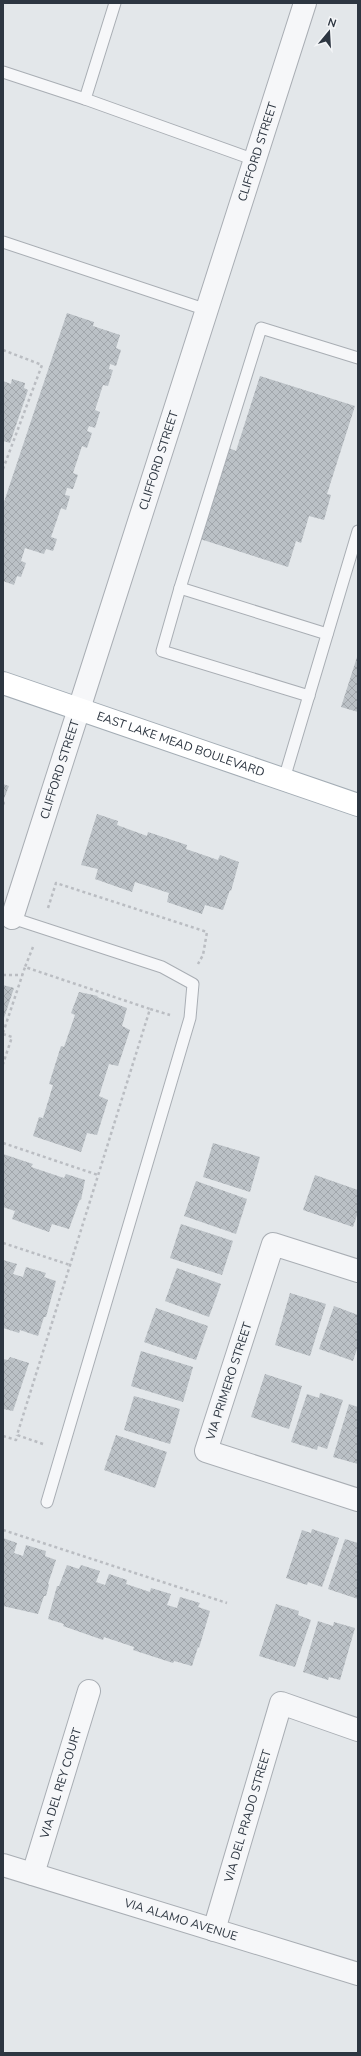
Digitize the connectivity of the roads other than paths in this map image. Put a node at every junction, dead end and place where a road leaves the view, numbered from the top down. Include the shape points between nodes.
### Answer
1 (115, 3) edge
2 (305, 3) edge
3 (3, 72) edge
4 (85, 99) junction
5 (255, 160) junction
6 (3, 242) edge
7 (207, 310) junction
8 (358, 358) edge
9 (358, 531) edge
10 (180, 588) junction
11 (327, 634) junction
12 (3, 683) edge
13 (309, 696) junction
14 (78, 709) junction
15 (284, 779) junction
16 (358, 805) edge
17 (8, 917) edge
18 (358, 1271) edge
19 (358, 1500) edge
20 (47, 1502) dead end
21 (89, 1691) dead end
22 (358, 1730) edge
23 (3, 1865) edge
24 (33, 1874) junction
25 (214, 1930) junction
26 (358, 1974) edge

1 - 4 lane
2 - 5 street, CLIFFORD STREET
3 - 4 lane
4 - 5 lane
5 - 7 street, CLIFFORD STREET
6 - 7 lane
7 - 14 street, CLIFFORD STREET
8 - 10 lane via 261,328
9 - 11 lane
10 - 11 lane
10 - 13 lane via 162,651
11 - 13 lane
12 - 14 main road, EAST LAKE MEAD BOULEVARD
13 - 15 lane
14 - 15 main road, EAST LAKE MEAD BOULEVARD
14 - 17 street, CLIFFORD STREET
15 - 16 main road, EAST LAKE MEAD BOULEVARD
17 - 20 lane via 162,967 193,984 189,1021
18 - 19 street, VIA PRIMERO STREET via 273,1244 206,1451
21 - 24 street, VIA DEL REY COURT
22 - 25 street, VIA DEL PRADO STREET via 281,1703
23 - 24 street, VIA ALAMO AVENUE
24 - 25 street, VIA ALAMO AVENUE
25 - 26 street, VIA ALAMO AVENUE

